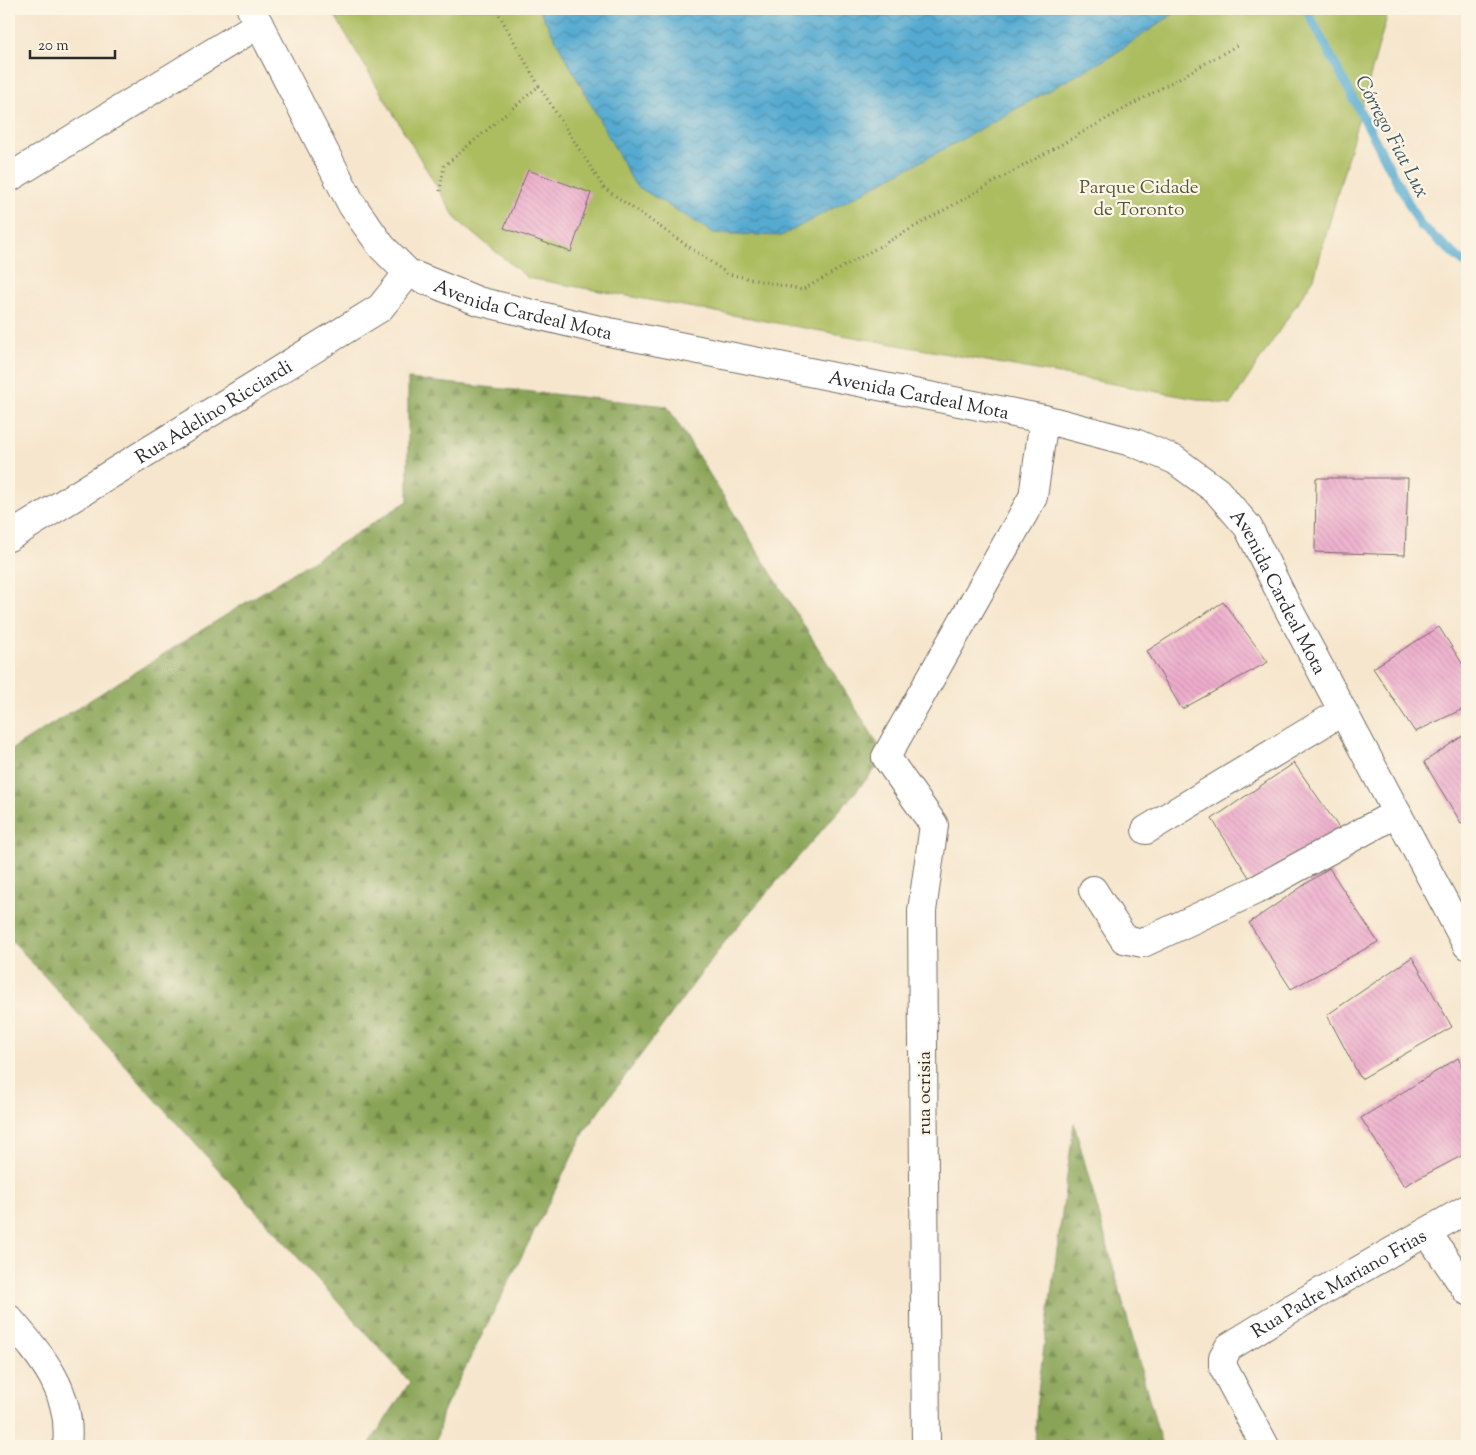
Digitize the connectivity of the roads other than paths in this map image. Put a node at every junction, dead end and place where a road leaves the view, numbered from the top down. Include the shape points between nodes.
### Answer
1 (255, 16) edge
2 (9, 178) edge
3 (408, 273) junction
4 (1044, 419) junction
5 (9, 537) edge
6 (1343, 711) junction
7 (1397, 813) junction
8 (1146, 830) dead end
9 (1093, 890) dead end
10 (1467, 945) edge
11 (1467, 1209) edge
12 (1427, 1232) junction
13 (1467, 1291) edge
14 (9, 1319) edge
15 (67, 1446) edge
16 (926, 1446) edge
17 (1265, 1446) edge

1 - 2 street
1 - 3 street, Avenida Cardeal Mota via 352,205 382,247
3 - 4 street, Avenida Cardeal Mota via 478,301 604,331
3 - 5 street, Rua Adelino Ricciardi via 380,308
4 - 6 street, Avenida Cardeal Mota via 1135,443 1175,460 1216,491 1248,527
4 - 16 street, rua ocrisia via 1033,497 886,757 934,825 922,911
6 - 7 street, Avenida Cardeal Mota
6 - 8 street
7 - 9 street via 1258,889 1143,943 1124,939
7 - 10 street, Avenida Cardeal Mota
11 - 12 street, Rua Padre Mariano Frias
12 - 13 street
12 - 17 street, Rua Padre Mariano Frias via 1229,1347 1223,1357 1223,1367
14 - 15 street via 42,1357 61,1391 69,1430

